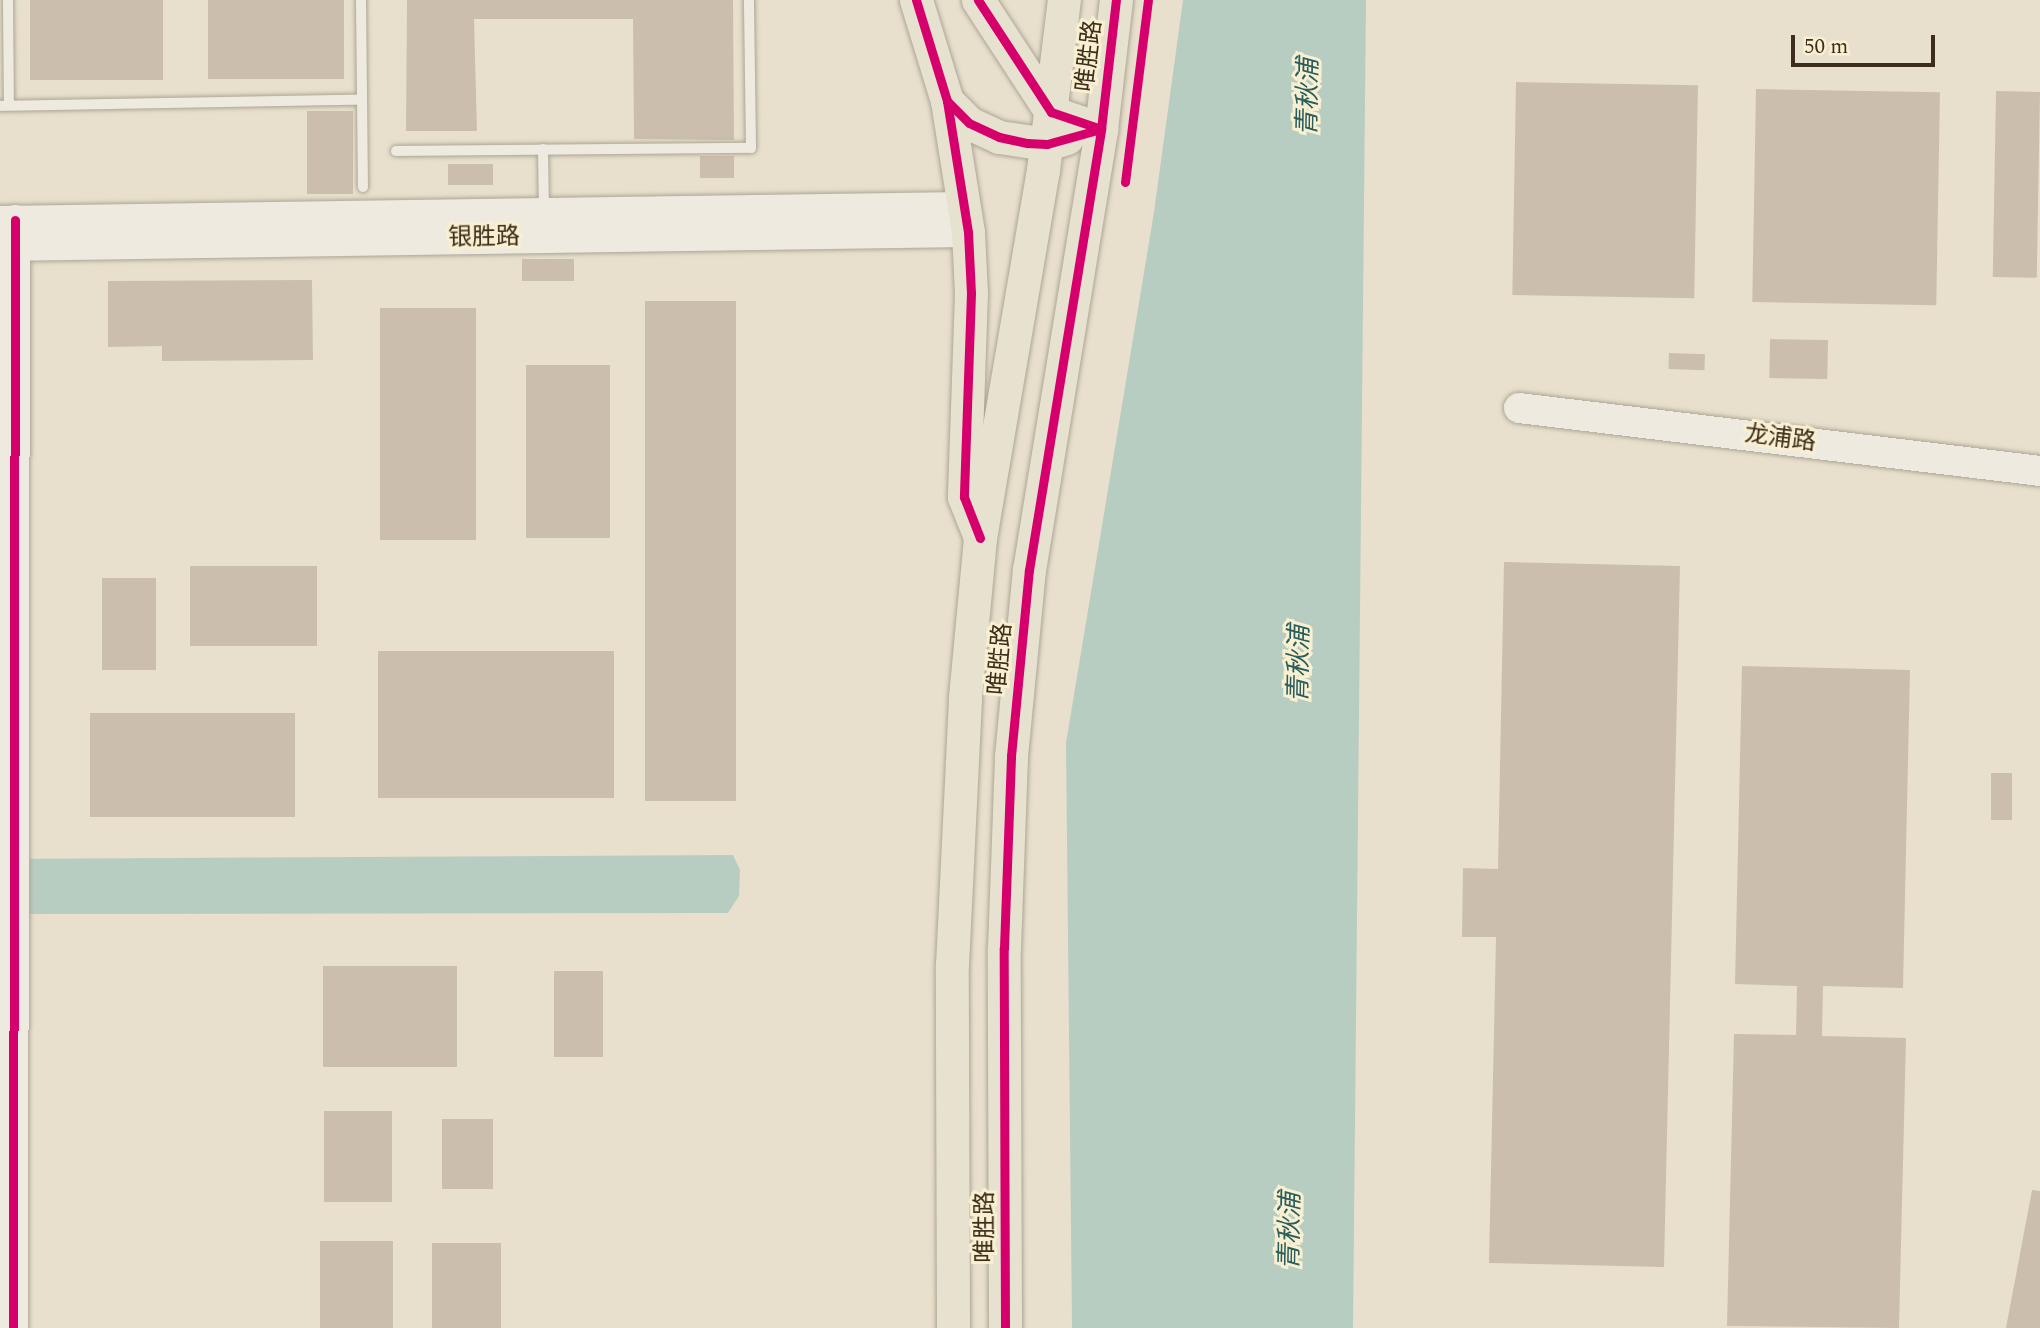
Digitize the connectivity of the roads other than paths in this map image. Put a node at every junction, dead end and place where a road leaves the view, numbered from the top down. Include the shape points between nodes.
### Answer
1 (8, 0) edge
2 (361, 0) edge
3 (749, 0) edge
4 (916, 0) edge
5 (978, 0) edge
6 (1064, 0) edge
7 (1116, 0) edge
8 (361, 100) junction
9 (947, 101) junction
10 (5, 106) edge
11 (1051, 112) junction
12 (1101, 129) junction
13 (1047, 144) junction
14 (543, 149) junction
15 (396, 151) dead end
16 (363, 187) dead end
17 (545, 213) junction
18 (967, 220) junction
19 (7, 233) edge
20 (1520, 408) dead end
21 (2040, 471) edge
22 (980, 538) junction
23 (13, 1328) edge
24 (953, 1328) edge
25 (1005, 1328) edge

1 - 10 lane
2 - 8 lane
3 - 14 lane via 751,148
4 - 9 main road
5 - 11 main road
6 - 11 main road, 唯胜路
7 - 12 main road, 唯胜路
8 - 10 lane
8 - 16 lane
9 - 13 main road via 969,123 999,137
9 - 18 main road
11 - 12 main road
11 - 13 main road, 唯胜路
12 - 13 main road
12 - 25 main road, 唯胜路 via 1029,570 1011,756 1004,948
13 - 22 main road, 唯胜路
14 - 15 lane
14 - 17 lane
17 - 18 street, 银胜路
17 - 19 street, 银胜路
18 - 19 street, 银胜路
18 - 22 main road via 971,293 964,497
19 - 23 street via 15,854
20 - 21 street, 龙浦路
22 - 24 main road, 唯胜路 via 965,697 952,965

